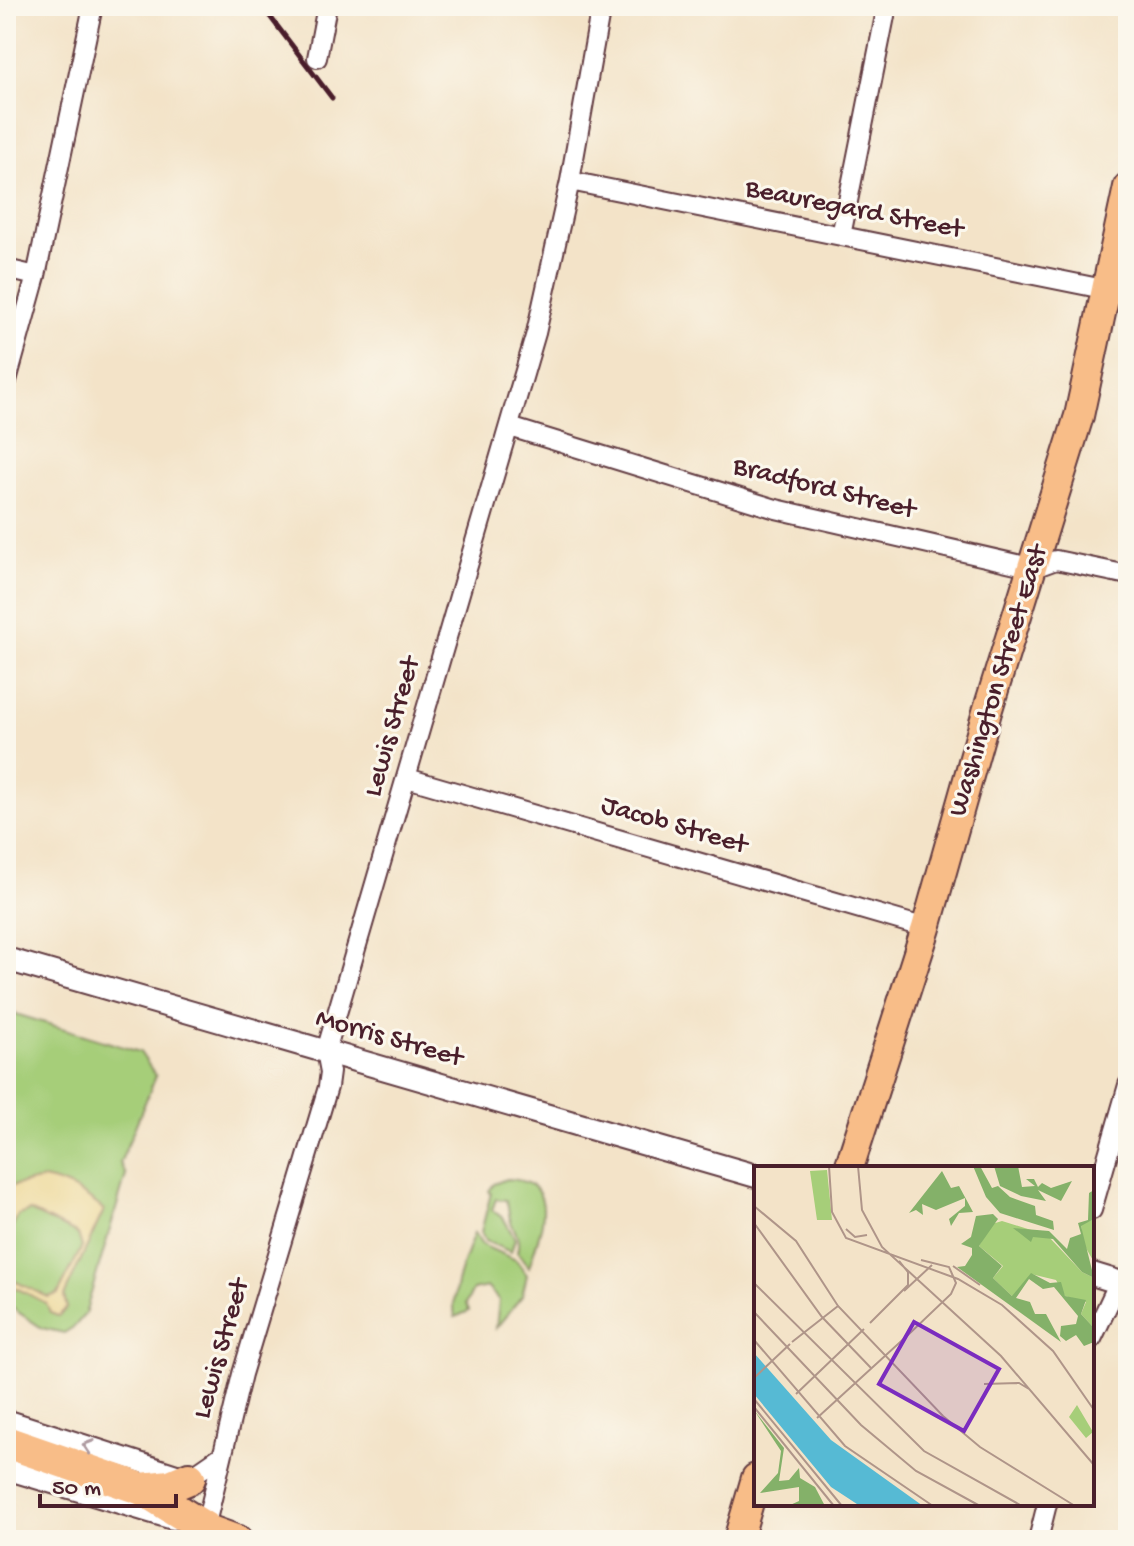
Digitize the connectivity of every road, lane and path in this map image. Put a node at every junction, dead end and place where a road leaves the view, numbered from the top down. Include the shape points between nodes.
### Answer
1 (93, 6) edge
2 (327, 6) edge
3 (601, 6) edge
4 (887, 6) edge
5 (317, 58) dead end
6 (570, 181) junction
7 (1128, 187) edge
8 (841, 236) junction
9 (6, 269) edge
10 (36, 276) junction
11 (1117, 292) edge
12 (6, 384) edge
13 (510, 427) junction
14 (1034, 568) junction
15 (1128, 575) edge
16 (407, 778) junction
17 (926, 928) junction
18 (6, 959) edge
19 (326, 1051) junction
20 (1128, 1085) edge
21 (850, 1166) edge
22 (754, 1175) edge
23 (1094, 1203) edge
24 (1094, 1275) edge
25 (1124, 1284) edge
26 (1094, 1336) edge
27 (7, 1443) edge
28 (221, 1456) junction
29 (189, 1478) junction
30 (754, 1485) edge
31 (142, 1489) junction
32 (1046, 1506) edge
33 (205, 1528) junction
34 (238, 1540) edge
35 (738, 1540) edge
36 (1038, 1540) edge

1 - 10 street
2 - 5 street
3 - 6 street, Lewis Street
4 - 8 street
6 - 8 street, Beauregard Street
6 - 13 street, Lewis Street
7 - 11 main road, Washington Street East
8 - 11 street, Beauregard Street
9 - 10 street
10 - 12 street
11 - 14 main road, Washington Street East
13 - 14 street, Bradford Street via 776,509
13 - 16 street, Lewis Street
14 - 15 street, Bradford Street via 1056,560
14 - 17 main road, Washington Street East
16 - 17 street, Jacob Street
16 - 19 street, Lewis Street
17 - 21 main road, Washington Street East
18 - 19 street, Morris Street
19 - 22 street, Morris Street
19 - 28 street, Lewis Street via 328,1087
20 - 23 street
24 - 25 street
25 - 26 street
29 -> 27 street
27 - 31 highway
27 - 33 street
28 - 29 street, Lewis Street
28 - 33 street, Lewis Street
29 - 31 highway
30 - 35 main road
31 - 33 highway
32 - 36 street
33 - 34 main road

